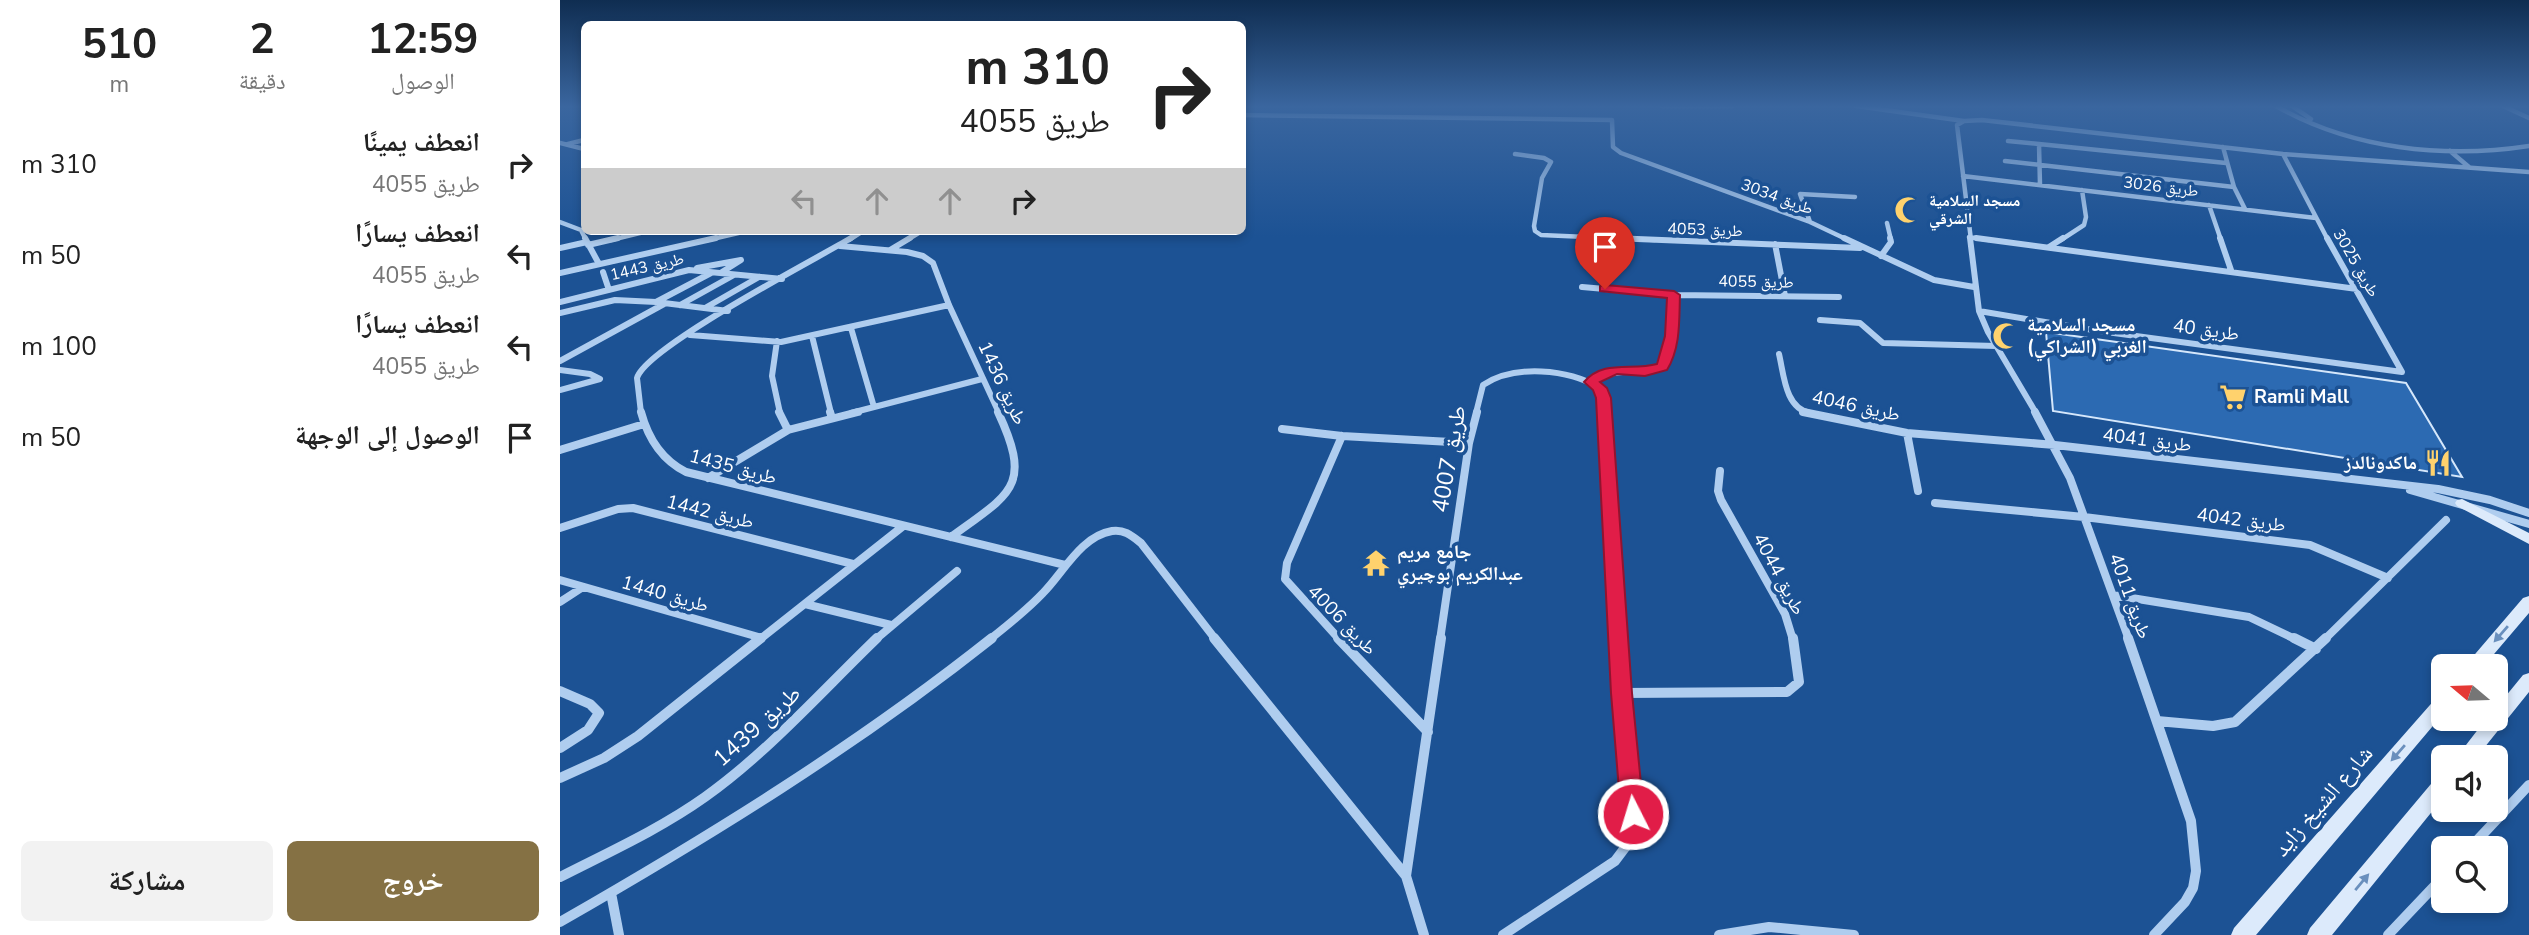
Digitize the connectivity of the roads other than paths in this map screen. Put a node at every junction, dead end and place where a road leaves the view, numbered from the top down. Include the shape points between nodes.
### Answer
1 (2432, 149) edge
2 (1617, 150) edge
3 (1960, 150) edge
4 (2039, 150) edge
5 (2094, 150) edge
6 (2223, 150) edge
7 (2249, 150) edge
8 (2438, 150) edge
9 (2503, 150) edge
10 (2450, 151) junction
11 (2283, 153) junction
12 (1515, 155) dead end
13 (2005, 161) dead end
14 (2226, 163) junction
15 (2040, 165) junction
16 (2452, 166) junction
17 (2470, 167) junction
18 (2529, 172) edge
19 (1963, 176) junction
20 (2040, 185) junction
21 (2234, 187) junction
22 (2082, 190) junction
23 (1855, 197) dead end
24 (2209, 205) junction
25 (2245, 209) junction
26 (2316, 218) junction
27 (560, 222) edge
28 (1810, 222) junction
29 (1887, 223) dead end
30 (581, 229) edge
31 (584, 235) edge
32 (629, 235) edge
33 (715, 235) edge
34 (851, 235) edge
35 (856, 235) edge
36 (915, 235) edge
37 (853, 237) junction
38 (1969, 237) junction
39 (587, 244) junction
40 (1775, 244) junction
41 (839, 246) junction
42 (2049, 247) junction
43 (560, 248) edge
44 (1864, 248) junction
45 (889, 251) junction
46 (1881, 256) junction
47 (599, 264) junction
48 (689, 270) junction
49 (2231, 270) junction
50 (603, 272) dead end
51 (560, 273) edge
52 (712, 273) junction
53 (720, 274) junction
54 (735, 275) junction
55 (759, 277) junction
56 (782, 279) junction
57 (1582, 287) dead end
58 (1974, 287) junction
59 (609, 289) junction
60 (2357, 289) junction
61 (1674, 295) junction
62 (1784, 296) junction
63 (1839, 297) dead end
64 (560, 302) edge
65 (656, 302) junction
66 (664, 303) junction
67 (679, 305) junction
68 (949, 305) junction
69 (704, 308) junction
70 (727, 311) junction
71 (1979, 311) junction
72 (560, 313) edge
73 (1820, 320) dead end
74 (851, 328) junction
75 (689, 335) junction
76 (812, 336) junction
77 (778, 341) junction
78 (1996, 346) junction
79 (1779, 354) dead end
80 (560, 360) edge
81 (560, 370) edge
82 (2388, 372) joint
83 (982, 379) junction
84 (1591, 382) junction
85 (560, 390) edge
86 (874, 407) junction
87 (832, 418) junction
88 (644, 424) junction
89 (1282, 429) dead end
90 (789, 430) junction
91 (1907, 433) junction
92 (1342, 436) junction
93 (1469, 443) junction
94 (2055, 445) junction
95 (560, 450) edge
96 (1720, 471) dead end
97 (708, 478) junction
98 (2381, 484) junction
99 (1918, 491) dead end
100 (1935, 503) dead end
101 (2462, 503) junction
102 (2529, 513) edge
103 (2084, 517) junction
104 (2446, 520) dead end
105 (2529, 524) edge
106 (560, 527) edge
107 (902, 527) junction
108 (951, 537) junction
109 (2529, 539) edge
110 (853, 564) junction
111 (1065, 565) junction
112 (957, 571) dead end
113 (2388, 578) junction
114 (560, 580) edge
115 (583, 587) junction
116 (2113, 595) junction
117 (560, 602) edge
118 (2529, 602) edge
119 (805, 604) junction
120 (891, 625) junction
121 (762, 638) junction
122 (2316, 649) junction
123 (2484, 654) edge
124 (2529, 680) edge
125 (560, 691) edge
126 (1622, 693) junction
127 (2431, 716) edge
128 (2157, 721) junction
129 (1428, 732) junction
130 (2476, 745) edge
131 (560, 748) edge
132 (560, 778) edge
133 (2529, 785) edge
134 (2431, 798) edge
135 (2481, 836) edge
136 (1406, 876) junction
137 (560, 877) edge
138 (2431, 890) edge
139 (611, 893) junction
140 (560, 922) edge
141 (619, 935) edge
142 (1424, 935) edge
143 (1503, 935) edge
144 (1719, 935) edge
145 (1854, 935) edge
146 (2154, 935) edge
147 (2242, 935) edge
148 (2318, 935) edge
149 (2388, 935) edge

1 - 16 street
2 - 28 street, طريق 3034
3 - 19 street, طريق 4011
4 - 15 street
5 - 14 street
6 - 14 street
7 - 11 street
8 - 10 street
9 - 10 street
10 - 17 street
11 - 16 street
11 - 26 street, طريق 3025
12 - 40 street, طريق 4053 via 1551,162 1542,178 1534,226 1541,235
13 - 15 street
14 - 21 street
15 - 20 street
15 - 21 street
16 - 17 street
17 - 18 street
19 - 20 street, طريق 3026
19 - 38 street, طريق 4011
20 - 22 street, طريق 3026
21 - 25 street
22 - 24 street, طريق 3026
22 - 42 street via 2087,216 2084,225
23 - 28 street via 1800,194
24 - 25 street, طريق 3026
24 - 49 street
25 - 26 street, طريق 3026
26 - 60 street, طريق 3025
27 - 30 street
28 - 44 street, طريق 3034
29 - 46 street via 1891,242
31 - 39 street
32 - 39 street
33 - 47 street
34 - 37 street
35 - 37 street, طريق 1435
36 - 45 street
37 - 41 street, طريق 1435
38 - 42 street
38 - 58 street, طريق 4011
39 - 43 street
39 - 47 street
40 - 44 street, طريق 4053
40 - 62 street
41 - 45 street, طريق 1436
41 - 56 street, طريق 1435
42 - 49 street
44 - 46 street, طريق 3034
45 - 68 street, طريق 1436 via 923,256 933,263
46 - 58 street, طريق 3034 via 1934,280
47 - 51 street
48 - 52 street, طريق 1443
48 - 53 street via 741,260
48 - 59 street, طريق 1443
49 - 60 street
50 - 59 street
52 - 53 street, طريق 1443
52 - 65 street
53 - 54 street, طريق 1443
54 - 55 street, طريق 1443
54 - 67 street
55 - 56 street, طريق 1443
55 - 69 street
56 - 70 street, طريق 1435
57 - 61 street, طريق 4055
58 - 71 street, طريق 4011
59 - 64 street, طريق 1443
60 - 82 street, طريق 3025 via 2402,369
61 - 62 street, طريق 4055
61 - 84 street via 1672,336 1662,367 1645,372 1616,370
62 - 63 street, طريق 4055
65 - 66 street
65 - 72 street via 615,300
66 - 67 street
66 - 80 street
67 - 69 street
68 - 74 street
68 - 83 street, طريق 1436
69 - 70 street
70 - 75 street, طريق 1435
71 - 78 street, طريق 4011
71 - 82 street, طريق 40
73 - 78 street via 1860,323 1883,344
74 - 76 street
74 - 86 street
75 - 77 street
75 - 88 street, طريق 1435 via 657,354 637,375
76 - 77 street
76 - 87 street
77 - 90 street via 772,389
78 - 94 street, طريق 4011
79 - 91 street, طريق 4046 via 1796,408
81 - 85 street via 600,379
83 - 86 street
83 - 108 street, طريق 1436 via 1017,454 1017,473 1008,493
84 - 93 street, طريق 4007 via 1521,372 1490,378 1481,388
84 - 126 street via 1600,388 1603,398
86 - 87 street
87 - 90 street
88 - 95 street
88 - 97 street, طريق 1435 via 671,466
89 - 92 street
90 - 97 street
91 - 94 street, طريق 4041
91 - 99 street, طريق 4046
92 - 93 street
92 - 129 street, طريق 4006 via 1287,564 1285,579
93 - 129 street, طريق 4007
94 - 98 street, طريق 4041
94 - 103 street, طريق 4011
96 - 126 street, طريق 4044 via 1721,500 1790,625 1799,682 1787,692
97 - 107 street, طريق 1435
98 - 101 street, طريق 4041
98 - 102 street, طريق 4041 via 2463,493
100 - 103 street, طريق 4042
101 - 105 street, طريق 4041
101 - 109 main road
103 - 113 street, طريق 4042 via 2310,545
103 - 116 street, طريق 4011
104 - 113 street
106 - 110 street, طريق 1442 via 633,508
107 - 108 street, طريق 1435
107 - 110 street
108 - 111 street, طريق 1435
110 - 119 street
111 - 136 street via 1107,532 1133,534
111 - 139 street via 1026,610 914,700 782,789
112 - 120 street, طريق 1439
113 - 122 street
114 - 115 street, طريق 1440
115 - 117 street
115 - 121 street, طريق 1440
116 - 122 street via 2249,617
116 - 128 street, طريق 4011
118 -> 123 main road
119 - 120 street
119 - 121 street
120 - 137 street, طريق 1439 via 747,763 705,797
121 - 132 street via 638,736
122 - 128 street via 2235,722 2213,726
124 - 130 main road
125 - 131 street via 599,713 586,732
126 - 143 street via 1633,814 1630,841 1615,861
127 -> 147 main road, شارع الشيخ زايد
128 - 146 street, طريق 4011 via 2191,821 2196,871 2185,902
129 - 136 street, طريق 4007
133 - 135 street
148 -> 134 main road
136 - 142 street, طريق 4007
138 - 149 street
139 - 140 street
139 - 141 street
144 - 145 street via 1774,928

